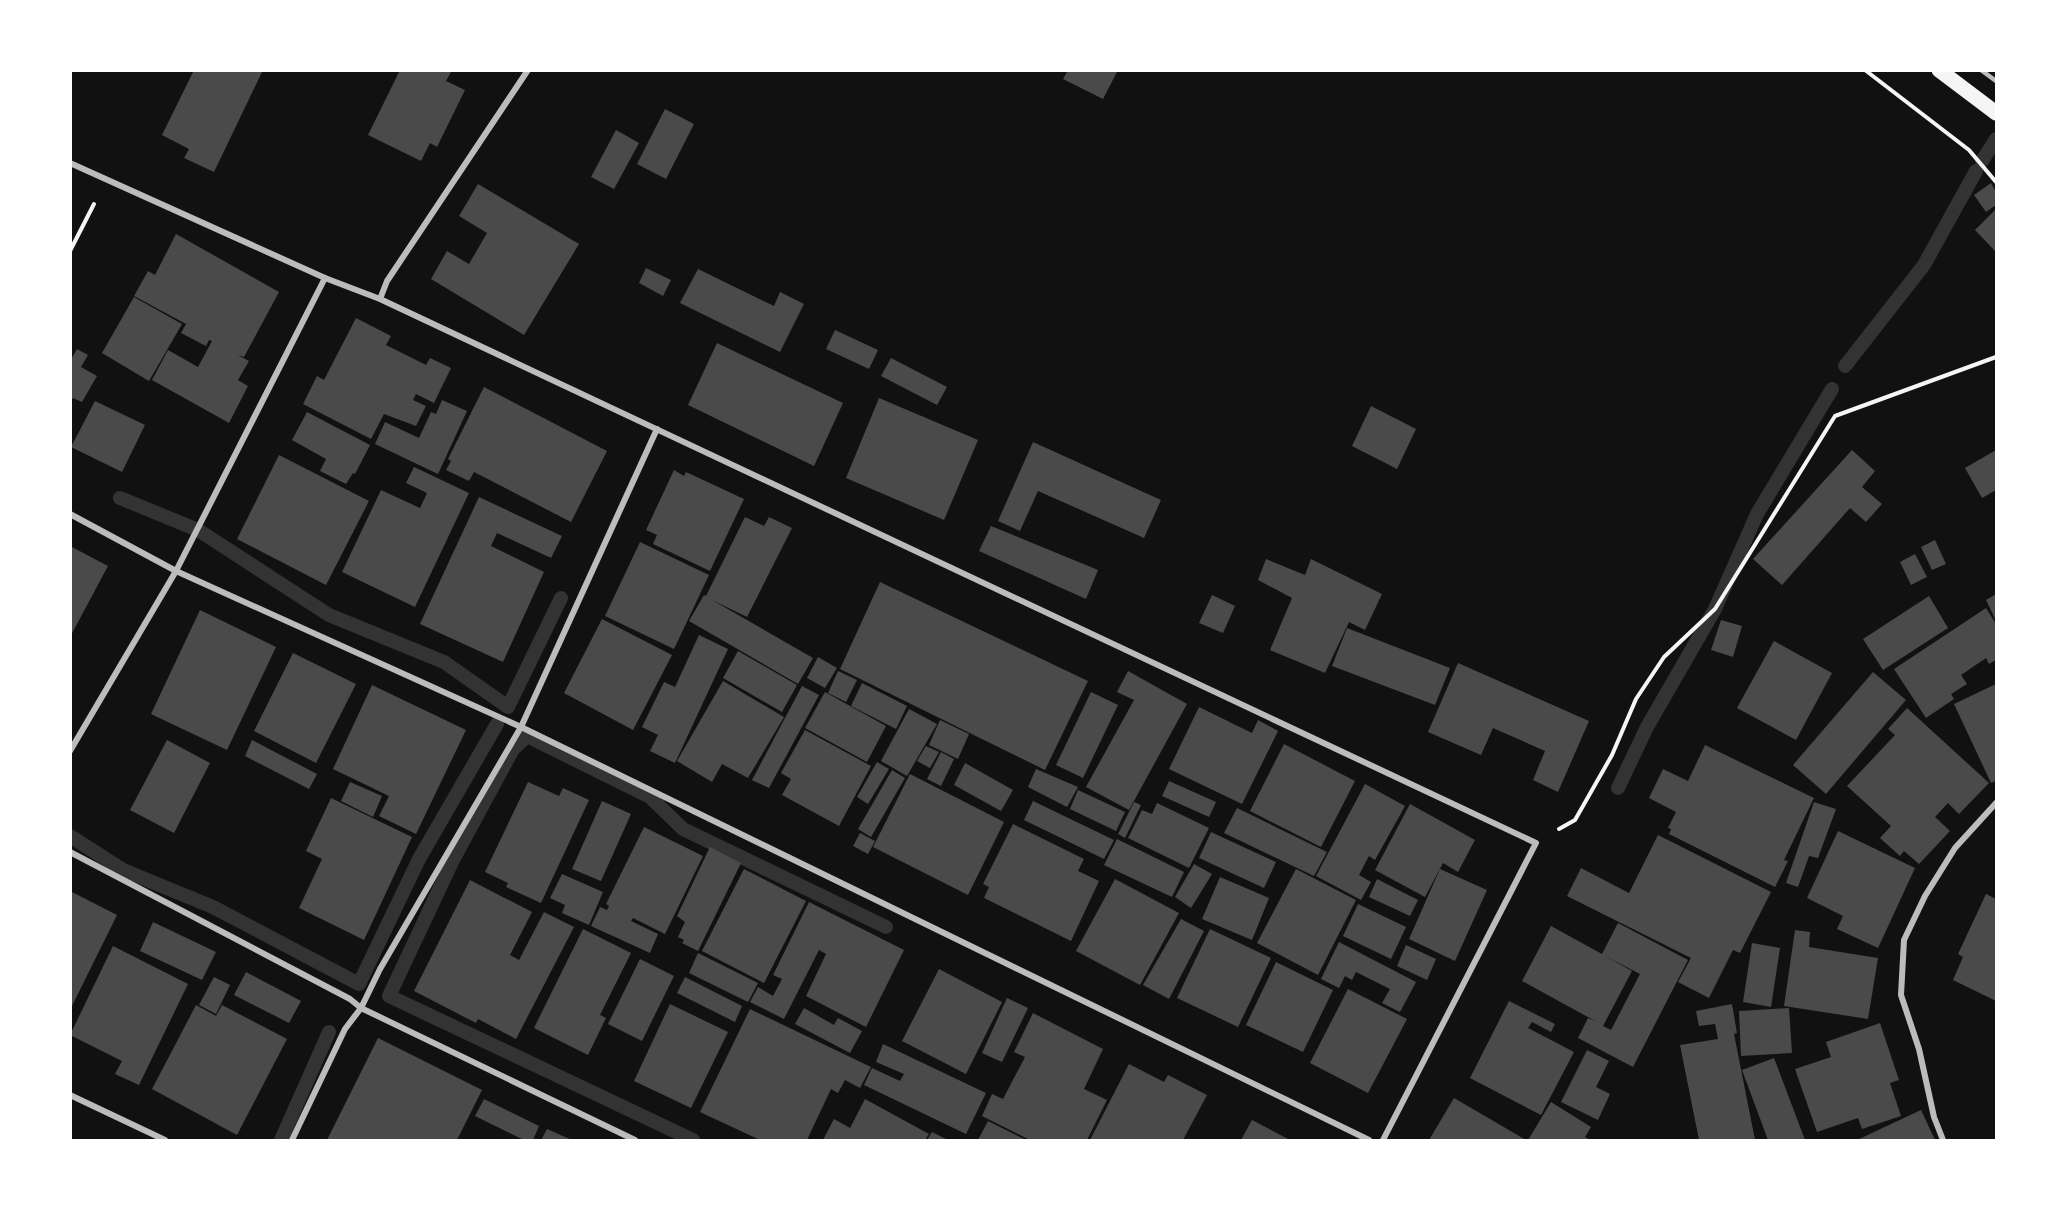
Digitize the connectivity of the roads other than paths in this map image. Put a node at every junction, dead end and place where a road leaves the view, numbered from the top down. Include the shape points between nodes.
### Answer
1 (528, 70) edge
2 (1939, 70) edge
3 (1982, 70) edge
4 (1996, 81) edge
5 (1996, 113) edge
6 (70, 163) edge
7 (326, 278) junction
8 (380, 298) junction
9 (657, 429) junction
10 (70, 514) edge
11 (176, 571) junction
12 (521, 727) junction
13 (70, 751) edge
14 (1996, 803) edge
15 (70, 852) edge
16 (361, 1008) junction
17 (70, 1095) edge
18 (165, 1140) edge
19 (292, 1140) edge
20 (635, 1140) edge
21 (1369, 1140) edge
22 (1383, 1140) edge
23 (1943, 1140) edge

1 - 8 street via 387,281
2 - 5 main road
3 - 4 lane
6 - 7 street
7 - 8 street
7 - 11 street
8 - 9 street
9 - 12 street
9 - 22 street via 1536,843
10 - 11 street
11 - 12 street
11 - 13 street
12 - 16 street
12 - 21 street
14 - 23 street via 1955,848 1904,940 1901,995
15 - 16 street
16 - 19 street via 345,1029
16 - 20 street
17 - 18 street

